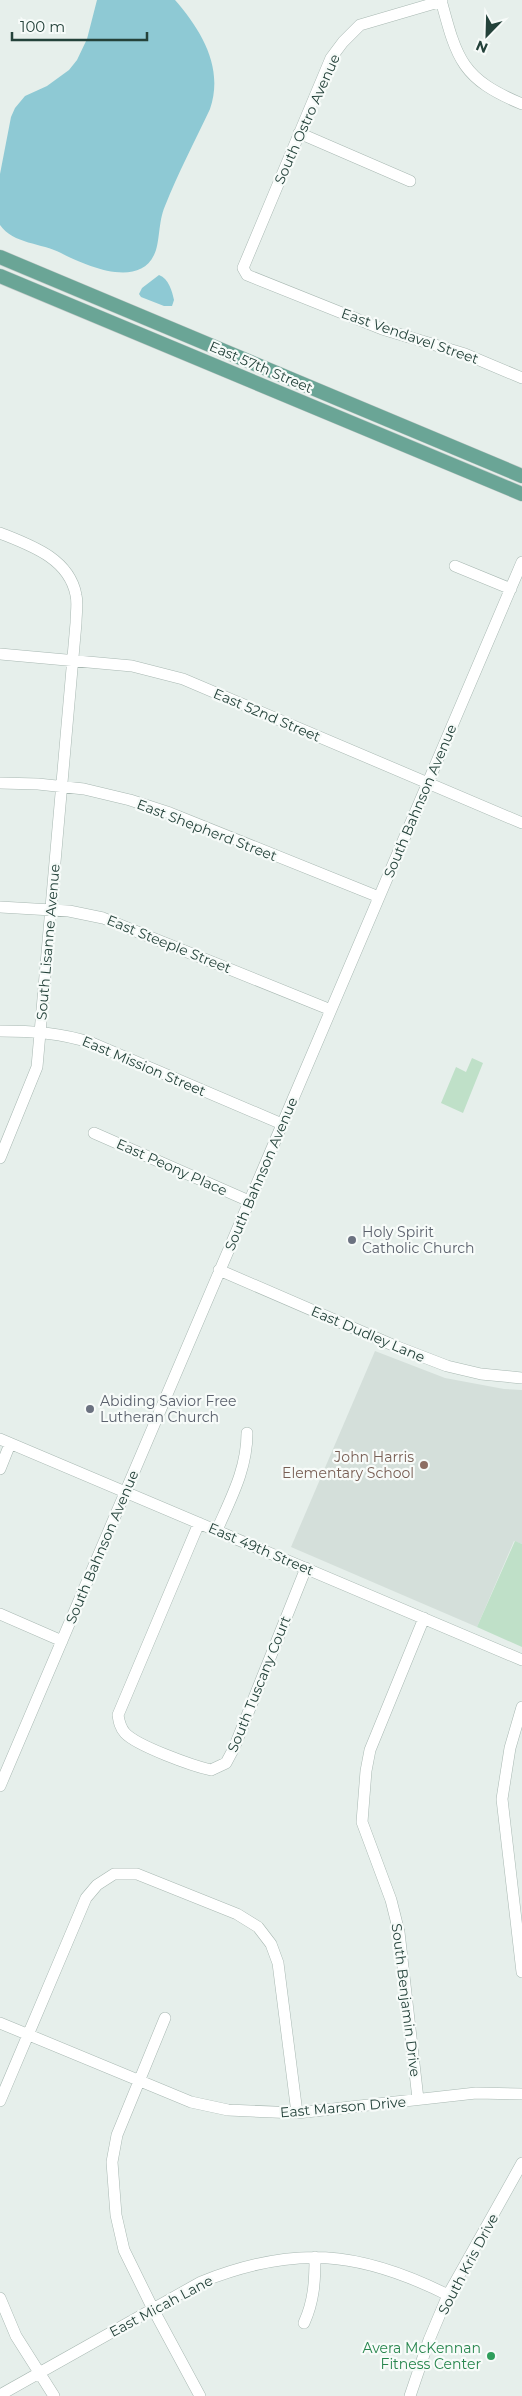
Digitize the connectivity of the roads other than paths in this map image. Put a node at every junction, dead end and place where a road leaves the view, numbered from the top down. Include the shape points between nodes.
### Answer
1 (441, 0) edge
2 (522, 104) edge
3 (299, 133) junction
4 (410, 181) dead end
5 (0, 257) edge
6 (243, 270) joint
7 (0, 276) edge
8 (522, 378) edge
9 (522, 476) edge
10 (522, 494) edge
11 (0, 533) edge
12 (522, 562) edge
13 (455, 566) dead end
14 (510, 589) junction
15 (0, 654) edge
16 (72, 662) junction
17 (0, 783) edge
18 (427, 784) junction
19 (61, 787) junction
20 (522, 823) edge
21 (379, 897) junction
22 (0, 907) edge
23 (51, 909) junction
24 (331, 1010) junction
25 (0, 1031) edge
26 (40, 1031) junction
27 (282, 1124) junction
28 (94, 1134) dead end
29 (0, 1158) edge
30 (249, 1201) junction
31 (219, 1270) junction
32 (522, 1378) edge
33 (247, 1433) dead end
34 (5, 1441) edge
35 (0, 1469) edge
36 (126, 1492) junction
37 (200, 1523) junction
38 (217, 1530) junction
39 (306, 1568) junction
40 (0, 1614) edge
41 (424, 1618) junction
42 (62, 1641) junction
43 (522, 1660) edge
44 (522, 1707) edge
45 (0, 1786) edge
46 (522, 1972) edge
47 (165, 2018) dead end
48 (0, 2023) edge
49 (28, 2035) junction
50 (139, 2080) junction
51 (522, 2094) edge
52 (418, 2100) junction
53 (0, 2101) edge
54 (297, 2113) junction
55 (522, 2162) edge
56 (315, 2257) junction
57 (448, 2295) junction
58 (0, 2298) edge
59 (153, 2309) junction
60 (304, 2323) dead end
61 (38, 2374) junction
62 (0, 2395) edge
63 (54, 2396) edge
64 (200, 2396) edge
65 (410, 2396) edge

1 - 2 street via 460,59 479,82
1 - 3 street, South Ostro Avenue via 360,25 331,58
3 - 4 street
3 - 6 street, South Ostro Avenue
5 - 9 main road, East 57th Street
6 - 8 street, East Vendavel Street via 252,277 382,329 465,354
7 - 10 main road, East 57th Street
11 - 16 street, South Lisanne Avenue via 38,549 58,562 68,576 76,595
12 - 14 street, South Bahnson Avenue
13 - 14 street
14 - 18 street, South Bahnson Avenue
15 - 16 street, East 52nd Street
16 - 18 street, East 52nd Street via 132,666 183,679
16 - 19 street, South Lisanne Avenue
17 - 19 street, East Shepherd Street
18 - 20 street, East 52nd Street
18 - 21 street, South Bahnson Avenue
19 - 21 street, East Shepherd Street via 170,812
19 - 23 street, South Lisanne Avenue
21 - 24 street, South Bahnson Avenue
22 - 23 street, East Steeple Street
23 - 24 street, East Steeple Street via 86,913 120,923
23 - 26 street, South Lisanne Avenue
24 - 27 street, South Bahnson Avenue
25 - 26 street, East Mission Street
26 - 27 street, East Mission Street via 92,1043
26 - 29 street, South Lisanne Avenue via 35,1074
27 - 30 street, South Bahnson Avenue
28 - 30 street, East Peony Place
30 - 31 street, South Bahnson Avenue
31 - 32 street, East Dudley Lane via 447,1366
31 - 36 street, South Bahnson Avenue
33 - 38 street via 247,1454 242,1473
34 - 35 street
34 - 36 street, East 49th Street
36 - 37 street, East 49th Street
36 - 42 street, South Bahnson Avenue
37 - 38 street, East 49th Street
37 - 39 street, South Tuscany Court via 118,1715 125,1733 164,1753 212,1770 226,1763
38 - 39 street, East 49th Street
39 - 41 street, East 49th Street
40 - 42 street
41 - 43 street, East 49th Street
41 - 52 street, South Benjamin Drive via 370,1750 362,1822 391,1900 399,1932
42 - 45 street, South Bahnson Avenue
44 - 46 street via 510,1748 502,1799
47 - 50 street
48 - 49 street, East Marson Drive
49 - 50 street, East Marson Drive
49 - 53 street
49 - 54 street via 86,1898 97,1885 114,1874 137,1874 238,1914 258,1927 272,1944 278,1963
50 - 54 street, East Marson Drive via 191,2102 228,2110
50 - 59 street via 117,2135 112,2162 116,2215 124,2250
51 - 52 street, East Marson Drive via 476,2092
52 - 54 street, East Marson Drive
55 - 57 street, South Kris Drive
56 - 57 street, East Micah Lane via 348,2259 378,2266 411,2276
56 - 59 street, East Micah Lane via 272,2260 235,2269 200,2282
56 - 60 street via 314,2292
57 - 65 street, South Kris Drive
58 - 61 street via 16,2336
59 - 61 street, East Micah Lane
59 - 64 street
61 - 62 street, East Micah Lane
61 - 63 street

